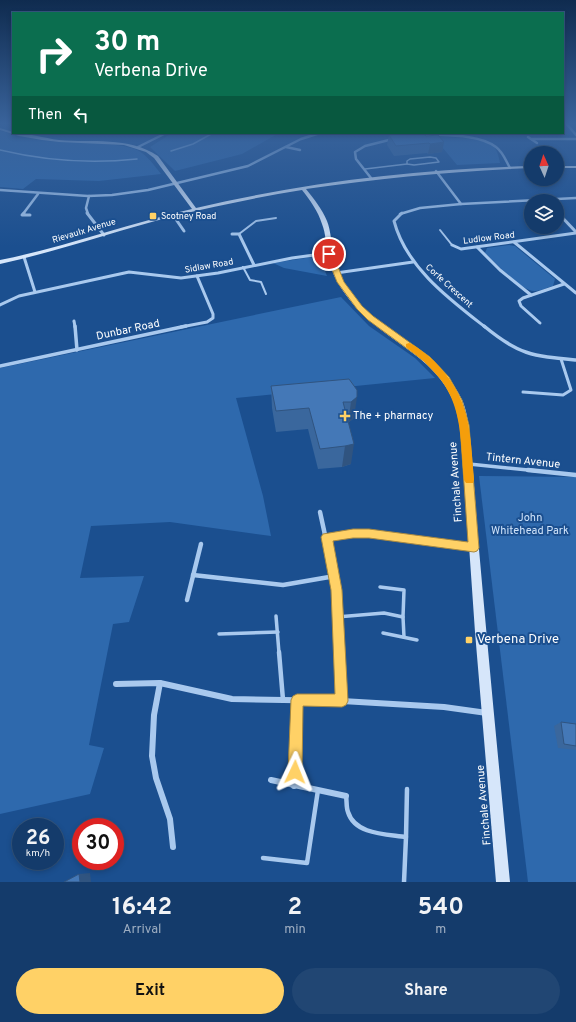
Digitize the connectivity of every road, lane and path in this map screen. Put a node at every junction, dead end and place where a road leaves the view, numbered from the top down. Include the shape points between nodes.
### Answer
1 (161, 164) edge
2 (253, 164) edge
3 (360, 164) edge
4 (406, 164) edge
5 (408, 164) edge
6 (421, 164) edge
7 (508, 164) edge
8 (524, 167) edge
9 (564, 167) edge
10 (576, 167) edge
11 (510, 168) junction
12 (364, 169) junction
13 (436, 172) junction
14 (371, 178) junction
15 (176, 184) junction
16 (303, 188) junction
17 (0, 190) edge
18 (38, 194) junction
19 (90, 196) junction
20 (576, 198) edge
21 (564, 199) edge
22 (524, 201) edge
23 (461, 204) junction
24 (195, 210) junction
25 (30, 215) dead end
26 (173, 215) junction
27 (276, 218) dead end
28 (564, 219) edge
29 (440, 230) dead end
30 (184, 231) dead end
31 (576, 232) edge
32 (232, 234) dead end
33 (239, 234) junction
34 (104, 235) junction
35 (514, 242) junction
36 (452, 245) joint
37 (477, 247) junction
38 (329, 254) junction
39 (24, 257) junction
40 (0, 262) edge
41 (413, 262) junction
42 (254, 265) junction
43 (243, 267) junction
44 (336, 273) junction
45 (197, 276) junction
46 (564, 284) junction
47 (35, 292) junction
48 (576, 292) edge
49 (266, 294) dead end
50 (531, 295) junction
51 (0, 305) edge
52 (74, 321) dead end
53 (540, 322) dead end
54 (77, 350) junction
55 (561, 359) junction
56 (576, 360) edge
57 (0, 366) edge
58 (523, 392) dead end
59 (468, 464) junction
60 (576, 475) edge
61 (320, 512) dead end
62 (327, 537) junction
63 (201, 544) dead end
64 (474, 548) junction
65 (193, 575) junction
66 (335, 576) junction
67 (380, 587) dead end
68 (186, 600) dead end
69 (276, 616) dead end
70 (337, 617) junction
71 (404, 617) junction
72 (278, 632) junction
73 (383, 632) dead end
74 (219, 634) dead end
75 (404, 637) junction
76 (417, 640) dead end
77 (160, 683) junction
78 (116, 684) dead end
79 (283, 700) junction
80 (297, 700) junction
81 (342, 701) junction
82 (489, 714) junction
83 (271, 780) dead end
84 (294, 786) junction
85 (407, 789) dead end
86 (318, 790) junction
87 (346, 796) joint
88 (406, 837) junction
89 (173, 847) dead end
90 (263, 858) dead end
91 (404, 882) edge
92 (503, 882) edge

1 - 15 street
2 - 15 street
3 - 12 street
4 - 12 lane
5 - 6 lane
7 - 11 street
8 - 11 street, Rievaulx Avenue
9 - 10 street
11 - 13 street, Rievaulx Avenue
12 - 14 street
13 - 14 street, Rievaulx Avenue
13 - 23 street
14 - 16 street, Rievaulx Avenue
15 - 19 street
15 - 24 street
16 - 24 street, Rievaulx Avenue
16 - 38 street, Finchale Avenue via 323,217
17 - 18 street
18 - 19 street
18 - 25 street via 22,215
19 - 34 street via 87,213
20 - 21 street, Corfe Crescent
22 - 23 street, Corfe Crescent
23 - 41 street, Corfe Crescent via 408,210 395,218 394,226
24 - 26 street, Rievaulx Avenue
26 - 30 street
26 - 34 street, Rievaulx Avenue
27 - 33 lane via 256,221
28 - 31 street
29 - 36 lane
31 - 35 street, Ludlow Road
32 - 33 street
33 - 42 street
34 - 39 street, Rievaulx Avenue
35 - 37 street, Ludlow Road
35 - 46 street
36 - 37 street, Ludlow Road via 461,249
37 - 50 street
38 - 42 street, Sidlaw Road
38 - 44 street, Finchale Avenue
39 - 40 street, Rievaulx Avenue
39 - 47 street
41 - 44 street
41 - 55 street, Corfe Crescent via 426,277 517,352
42 - 43 street, Sidlaw Road
43 - 45 street, Sidlaw Road
43 - 49 lane via 250,280 261,282
44 - 59 street, Finchale Avenue via 349,295 370,318 427,359 446,379 462,411
45 - 47 street, Sidlaw Road via 175,278 134,272
45 - 54 street, Dunbar Road via 213,314 213,318 207,322
46 - 48 street
46 - 50 street
47 - 51 street, Sidlaw Road
50 - 53 street via 519,301 521,306
52 - 54 street
54 - 57 street, Dunbar Road
55 - 56 street, Corfe Crescent
55 - 58 lane via 571,390 563,394
59 - 60 street, Tintern Avenue
59 - 64 street, Finchale Avenue
61 - 62 street
62 - 64 street via 369,533
62 - 66 street
63 - 65 street
64 - 82 street, Finchale Avenue
65 - 66 street via 283,585
65 - 68 street
66 - 70 street
67 - 71 lane via 404,590
69 - 72 lane
70 - 71 lane via 384,613
70 - 81 street
71 - 75 lane
72 - 74 lane
72 - 79 lane
73 - 75 lane
75 - 76 lane
77 - 78 street
77 - 79 street via 232,699
77 - 89 street via 154,715 152,756 156,778 170,819
79 - 80 street
80 - 81 street
80 - 84 street
81 - 82 street via 444,707
82 - 92 street, Finchale Avenue
83 - 84 street
84 - 86 street
85 - 88 lane
86 - 87 street
86 - 90 lane via 307,863
87 - 88 lane via 348,814 359,827
88 - 91 lane

